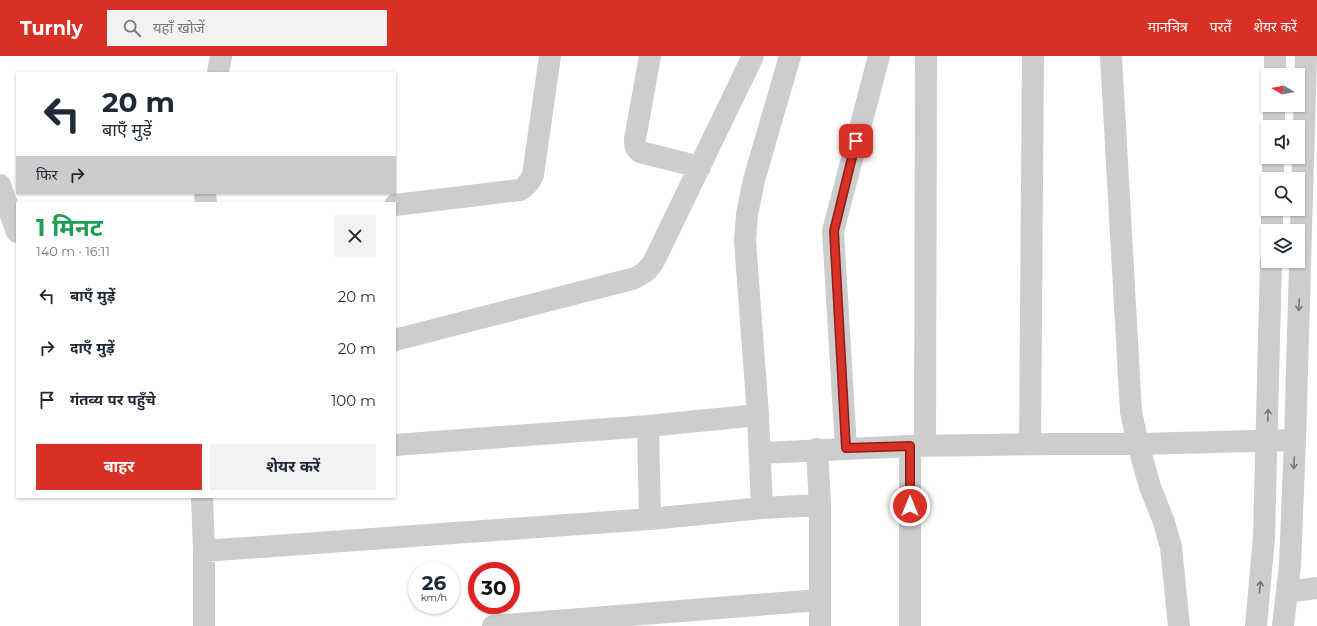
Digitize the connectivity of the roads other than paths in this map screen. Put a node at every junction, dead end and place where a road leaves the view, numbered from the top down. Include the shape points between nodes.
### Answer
1 (221, 56) edge
2 (550, 56) edge
3 (650, 56) edge
4 (753, 56) edge
5 (790, 56) edge
6 (879, 56) edge
7 (926, 56) edge
8 (1033, 56) edge
9 (1111, 56) edge
10 (1275, 56) edge
11 (1306, 56) edge
12 (1274, 68) edge
13 (218, 72) edge
14 (1311, 95) edge
15 (700, 166) junction
16 (396, 205) edge
17 (1271, 268) edge
18 (1309, 279) edge
19 (396, 340) edge
20 (758, 415) junction
21 (648, 426) junction
22 (1296, 440) junction
23 (1267, 441) junction
24 (1030, 444) junction
25 (1138, 444) junction
26 (396, 445) edge
27 (918, 446) junction
28 (846, 448) junction
29 (817, 449) junction
30 (760, 452) junction
31 (202, 498) edge
32 (820, 505) junction
33 (762, 508) junction
34 (650, 519) junction
35 (204, 551) junction
36 (1317, 588) edge
37 (1287, 592) junction
38 (820, 600) junction
39 (204, 626) edge
40 (493, 626) edge
41 (820, 626) edge
42 (910, 626) edge
43 (1179, 626) edge
44 (1256, 626) edge
45 (1283, 626) edge

1 - 13 street
2 - 16 street via 533,176 530,182 520,190
3 - 15 street via 635,139 636,149
4 - 15 street
5 - 20 street via 746,214 745,241
6 - 28 street via 834,231
7 - 27 street
8 - 24 street
9 - 25 street via 1131,412
10 - 12 street
11 - 14 street
14 - 18 street
15 - 19 street via 655,259 650,268 642,274 632,279
23 -> 17 street
18 -> 22 street
20 - 21 street
20 - 30 street
21 - 26 street
21 - 34 street
22 - 23 street
22 -> 37 street
23 - 25 street
44 -> 23 street via 1264,537
24 - 25 street
24 - 27 street
25 - 43 street via 1171,547
27 - 28 street
27 - 42 street
28 - 29 street
29 - 30 street
29 - 32 street
30 - 33 street
31 - 35 street
32 - 33 street
32 - 38 street
33 - 34 street
34 - 35 street
35 - 39 street
36 - 37 street
37 - 45 street
38 - 40 street
38 - 41 street

